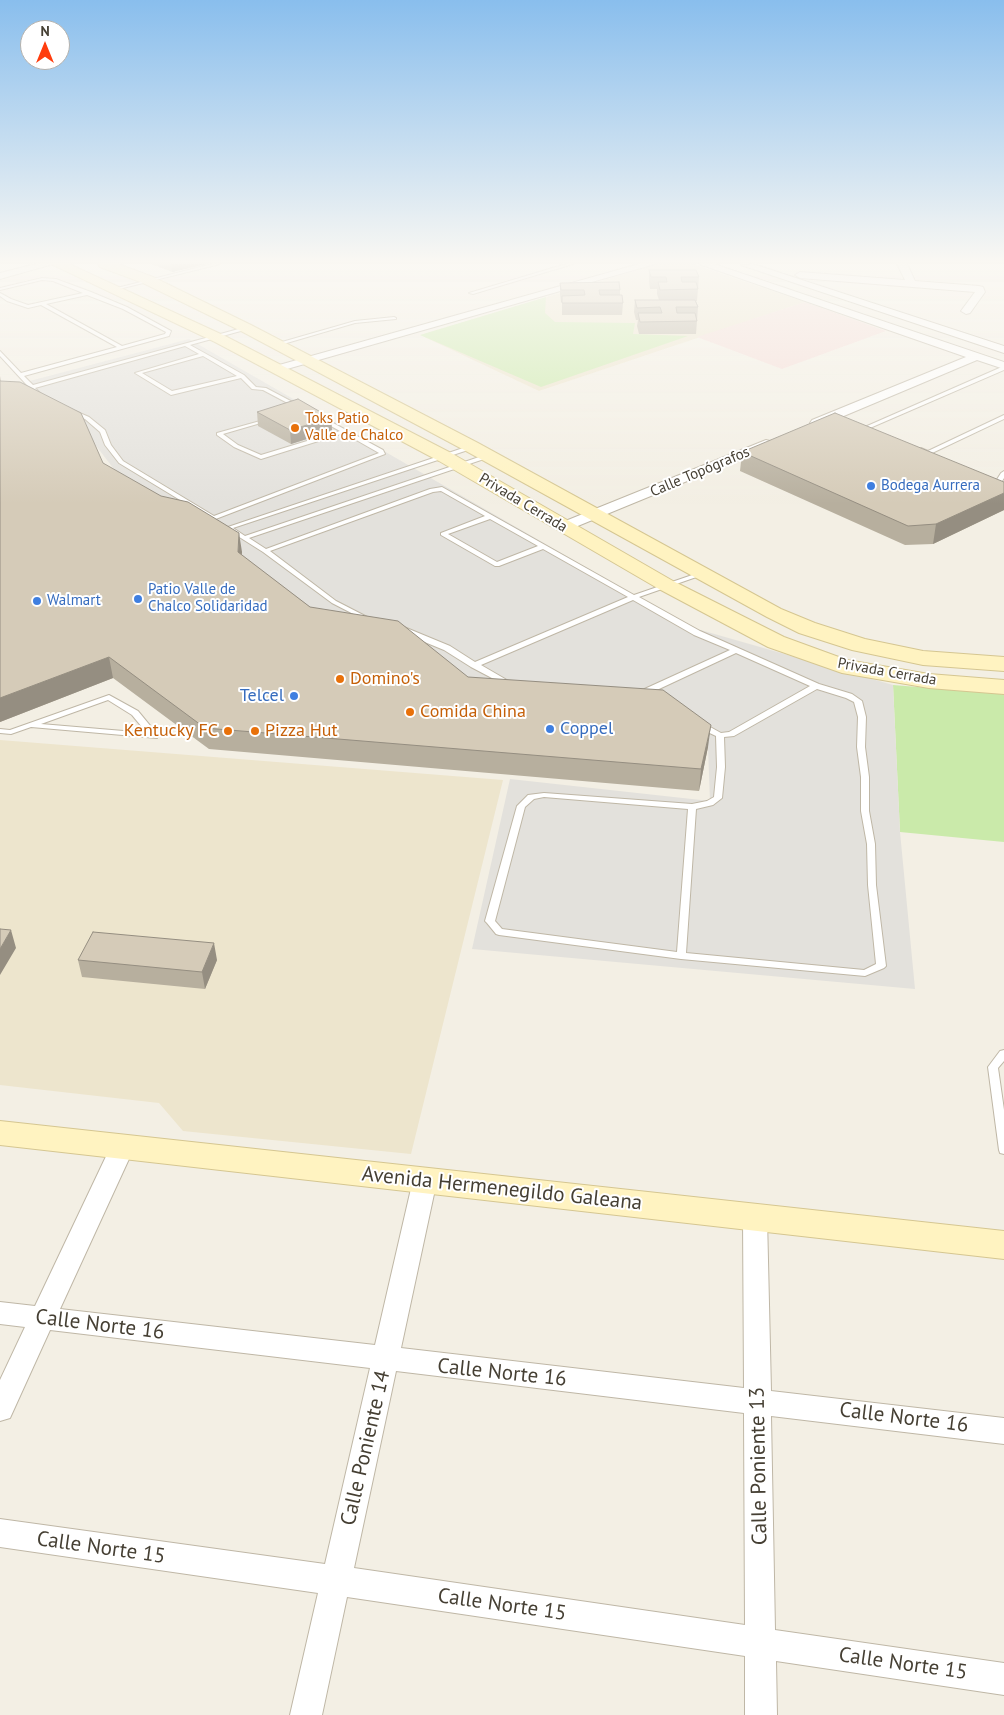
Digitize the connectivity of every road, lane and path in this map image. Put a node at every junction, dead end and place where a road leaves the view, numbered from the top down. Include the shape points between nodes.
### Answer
1 (115, 344) edge
2 (135, 344) edge
3 (189, 344) edge
4 (229, 344) edge
5 (278, 344) edge
6 (350, 344) edge
7 (357, 344) edge
8 (937, 344) edge
9 (986, 344) edge
10 (186, 345) junction
11 (122, 348) junction
12 (1004, 350) edge
13 (0, 353) edge
14 (202, 355) junction
15 (138, 357) junction
16 (975, 357) junction
17 (304, 358) junction
18 (272, 367) junction
19 (1004, 367) edge
20 (992, 374) junction
21 (20, 375) junction
22 (242, 376) junction
23 (1004, 378) edge
24 (31, 387) junction
25 (43, 398) edge
26 (64, 408) edge
27 (294, 412) edge
28 (312, 414) edge
29 (1004, 417) edge
30 (275, 418) edge
31 (803, 429) edge
32 (345, 431) junction
33 (869, 433) edge
34 (776, 440) edge
35 (472, 446) junction
36 (912, 448) edge
37 (442, 456) junction
38 (488, 456) junction
39 (458, 464) junction
40 (1004, 473) edge
41 (993, 491) edge
42 (596, 515) junction
43 (488, 517) junction
44 (213, 518) junction
45 (563, 527) junction
46 (228, 528) junction
47 (244, 538) junction
48 (542, 546) junction
49 (265, 551) junction
50 (703, 573) junction
51 (666, 585) junction
52 (632, 598) junction
53 (375, 622) edge
54 (392, 626) edge
55 (734, 651) junction
56 (1004, 664) edge
57 (474, 665) junction
58 (520, 686) edge
59 (816, 686) junction
60 (1004, 687) edge
61 (651, 701) edge
62 (691, 720) edge
63 (30, 725) junction
64 (0, 731) edge
65 (720, 735) junction
66 (692, 808) junction
67 (682, 956) junction
68 (1004, 1054) edge
69 (0, 1134) edge
70 (122, 1148) junction
71 (1004, 1150) edge
72 (425, 1180) junction
73 (755, 1218) junction
74 (1004, 1245) edge
75 (0, 1313) edge
76 (41, 1318) junction
77 (386, 1360) junction
78 (759, 1401) junction
79 (0, 1409) edge
80 (1004, 1431) edge
81 (0, 1534) edge
82 (336, 1580) junction
83 (761, 1644) junction
84 (1004, 1679) edge
85 (306, 1715) edge
86 (761, 1715) edge

1 - 11 lane
2 - 11 lane
3 - 10 lane
4 - 18 street, Privada Cerrada
5 - 17 street, Privada Cerrada
6 - 17 street
7 - 17 street
8 - 16 street
9 - 12 street
10 - 14 lane
10 - 15 lane
11 - 15 lane
11 - 21 lane
13 - 21 lane
14 - 22 lane
14 - 22 lane via 138,373 171,393
15 - 24 lane
16 - 19 street
16 - 31 street
17 - 18 street
17 - 35 street, Privada Cerrada
18 - 37 street, Privada Cerrada
19 - 20 lane
20 - 23 lane
20 - 33 lane via 860,430
21 - 24 lane
22 - 27 lane via 254,388 264,389 304,409
24 - 25 lane
26 - 44 lane via 87,418 102,431 108,445 122,462
28 - 32 lane
29 - 36 lane via 928,453
30 - 32 lane via 219,434 261,457
32 - 44 lane via 382,454
34 - 42 street, Calle Topógrafos
35 - 37 lane
35 - 38 street, Privada Cerrada
37 - 39 street, Privada Cerrada
37 - 46 lane
38 - 39 lane
38 - 42 street, Privada Cerrada
39 - 45 street, Privada Cerrada
39 - 47 lane
40 - 41 lane
42 - 45 street, Calle Topógrafos
42 - 50 street, Privada Cerrada
43 - 48 lane
43 - 48 lane via 443,534 497,565
43 - 49 lane via 442,489 432,490
44 - 46 lane
45 - 51 street, Privada Cerrada
46 - 47 lane
47 - 49 lane
48 - 52 lane
49 - 53 lane via 334,602
50 - 51 lane
50 - 56 street, Privada Cerrada via 782,617 860,645 923,658
51 - 52 lane
51 - 60 street, Privada Cerrada via 776,642 842,666 929,681
52 - 55 lane
52 - 57 lane
54 - 57 lane via 447,648
55 - 59 lane
55 - 61 lane via 634,698
57 - 58 lane via 510,685
59 - 65 lane via 731,734
59 - 67 lane via 858,701 862,717 865,811 871,844 881,966 865,973
62 - 65 lane
63 - 63 lane via 51,728 154,736 136,713 109,697
63 - 64 lane via 11,732
65 - 66 lane via 718,798
66 - 67 lane
66 - 67 lane via 544,795 531,797 521,806 490,921 499,932
68 - 71 lane via 993,1067
69 - 70 street, Avenida Hermenegildo Galeana
70 - 72 street, Avenida Hermenegildo Galeana
70 - 76 street
72 - 73 street, Avenida Hermenegildo Galeana
72 - 77 street, Calle Poniente 14
73 - 74 street, Avenida Hermenegildo Galeana
73 - 78 street, Calle Poniente 13
75 - 76 street, Calle Norte 16
76 - 77 street, Calle Norte 16
76 - 79 street
77 - 78 street, Calle Norte 16
77 - 82 street, Calle Poniente 14
78 - 80 street, Calle Norte 16
78 - 83 street, Calle Poniente 13
81 - 82 street, Calle Norte 15
82 - 83 street, Calle Norte 15
82 - 85 street, Calle Poniente 14
83 - 84 street, Calle Norte 15
83 - 86 street, Calle Poniente 13

